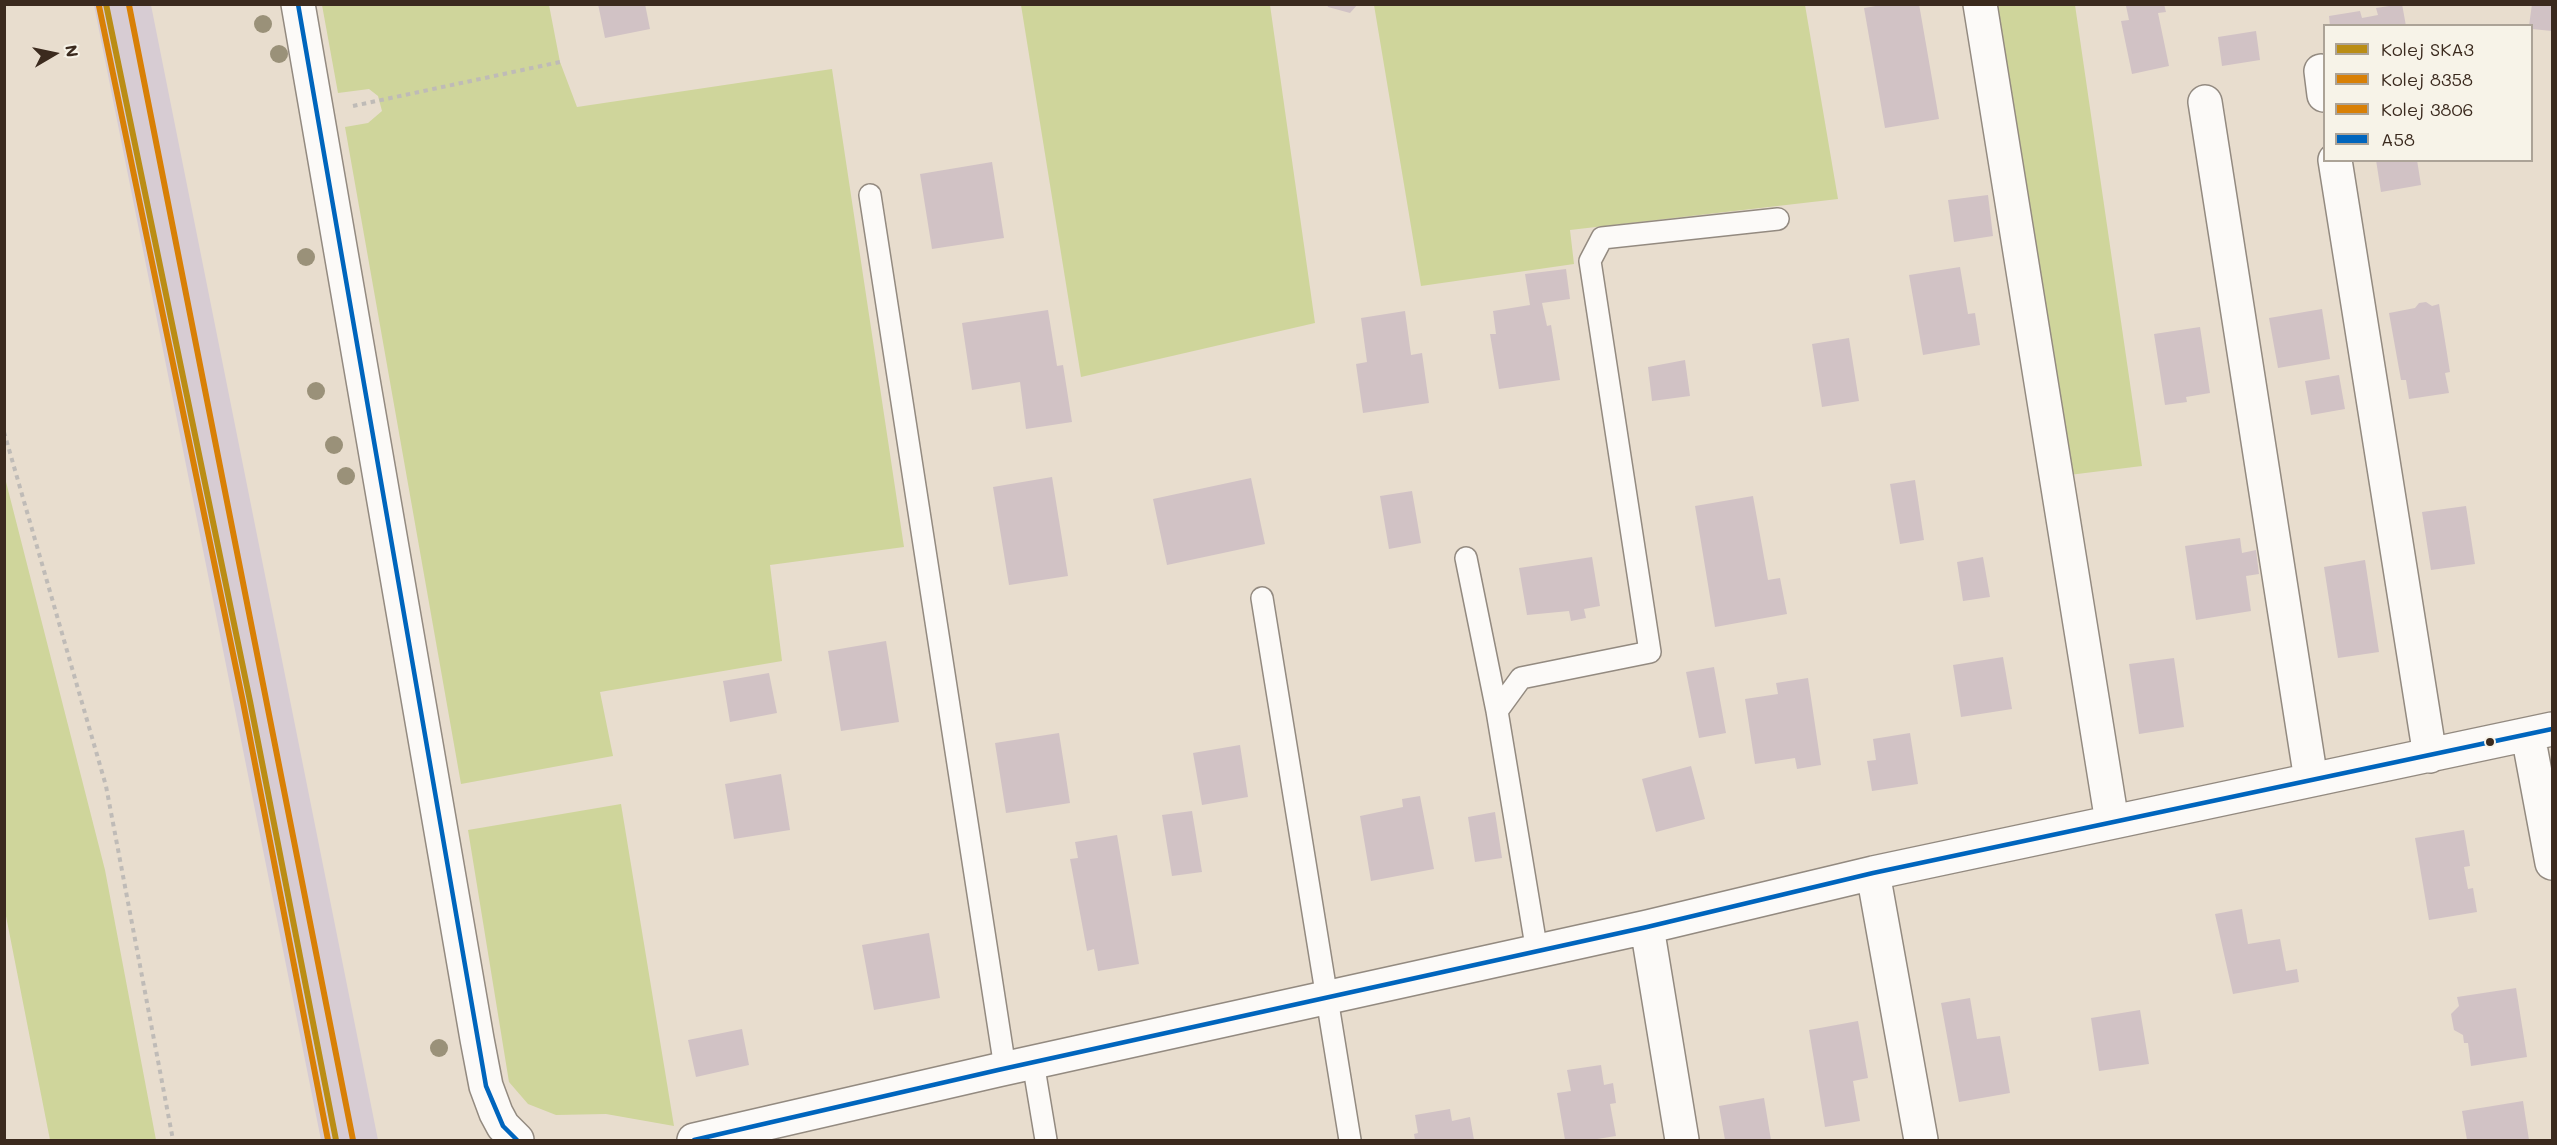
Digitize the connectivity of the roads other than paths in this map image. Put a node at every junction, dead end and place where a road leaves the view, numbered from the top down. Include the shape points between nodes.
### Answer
1 (298, 4) edge
2 (1980, 4) edge
3 (2205, 102) dead end
4 (2335, 162) edge
5 (870, 195) dead end
6 (1778, 219) dead end
7 (1466, 558) dead end
8 (1262, 598) dead end
9 (1497, 711) junction
10 (2540, 732) edge
11 (2430, 756) junction
12 (2311, 780) junction
13 (2112, 822) junction
14 (2553, 863) edge
15 (1874, 873) junction
16 (1647, 927) junction
17 (1537, 952) junction
18 (1325, 999) junction
19 (1019, 1065) junction
20 (515, 1140) edge
21 (694, 1140) edge
22 (1046, 1140) edge
23 (1350, 1140) edge
24 (1682, 1140) edge
25 (1921, 1140) edge

1 - 20 street via 477,1039 496,1113
2 - 13 street
3 - 12 street
4 - 11 street
5 - 19 lane
6 - 9 lane via 1602,238 1590,261 1650,652 1521,678
7 - 9 lane
8 - 18 lane
9 - 17 lane
10 - 11 street
10 - 14 street
11 - 12 street
12 - 13 street
13 - 15 street
15 - 16 street
15 - 25 street
16 - 17 street
16 - 24 street
17 - 18 street
18 - 19 street
18 - 23 lane
19 - 21 street
19 - 22 lane

